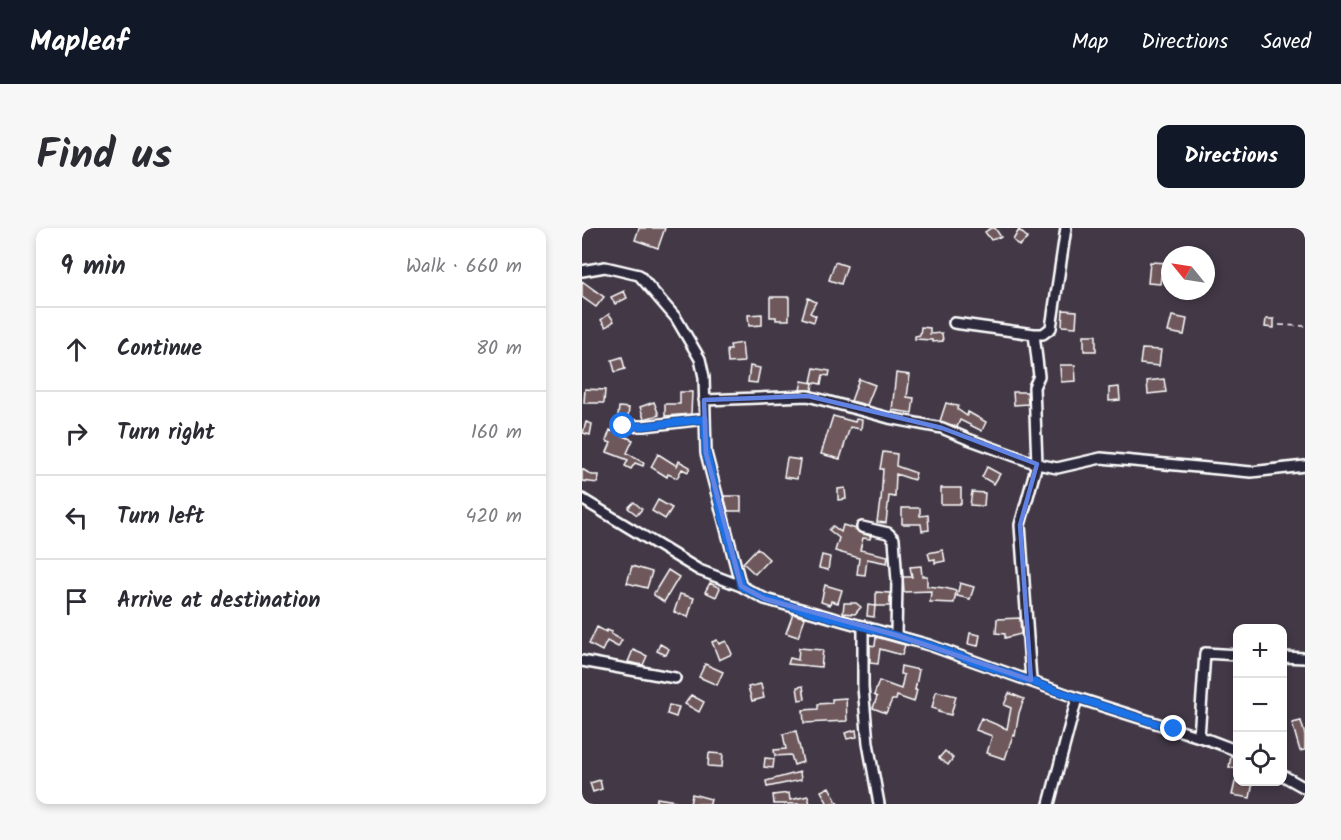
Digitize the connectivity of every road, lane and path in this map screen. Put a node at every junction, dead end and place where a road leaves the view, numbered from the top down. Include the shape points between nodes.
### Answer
1 (1066, 228) edge
2 (582, 271) edge
3 (954, 323) dead end
4 (1279, 325) dead end
5 (1305, 326) edge
6 (1034, 334) junction
7 (704, 400) junction
8 (705, 419) junction
9 (623, 426) dead end
10 (1037, 464) junction
11 (1305, 466) edge
12 (582, 499) edge
13 (862, 527) dead end
14 (741, 586) junction
15 (862, 626) junction
16 (896, 634) junction
17 (1233, 655) edge
18 (1287, 657) edge
19 (1305, 658) edge
20 (582, 661) edge
21 (675, 678) dead end
22 (1031, 680) junction
23 (1077, 698) junction
24 (1199, 737) junction
25 (1233, 749) edge
26 (1287, 778) edge
27 (1305, 788) edge
28 (879, 804) edge
29 (1049, 804) edge

1 - 6 street via 1051,328
2 - 7 street via 605,267 639,275 676,318 700,359
3 - 6 street
4 - 5 path
6 - 10 street via 1039,376 1034,387
7 - 8 street
7 - 10 street via 808,396 942,428
8 - 9 street
8 - 14 street via 706,453
10 - 11 street via 1057,468 1101,458 1251,472
10 - 22 street via 1020,525
12 - 14 street via 699,570
13 - 16 street via 888,533 894,539
14 - 15 street via 765,599
15 - 16 street
15 - 28 street via 868,743
16 - 22 street
17 - 24 street via 1205,653
18 - 19 street
20 - 21 street
22 - 23 street
23 - 24 street
23 - 29 street
24 - 25 street
26 - 27 street

